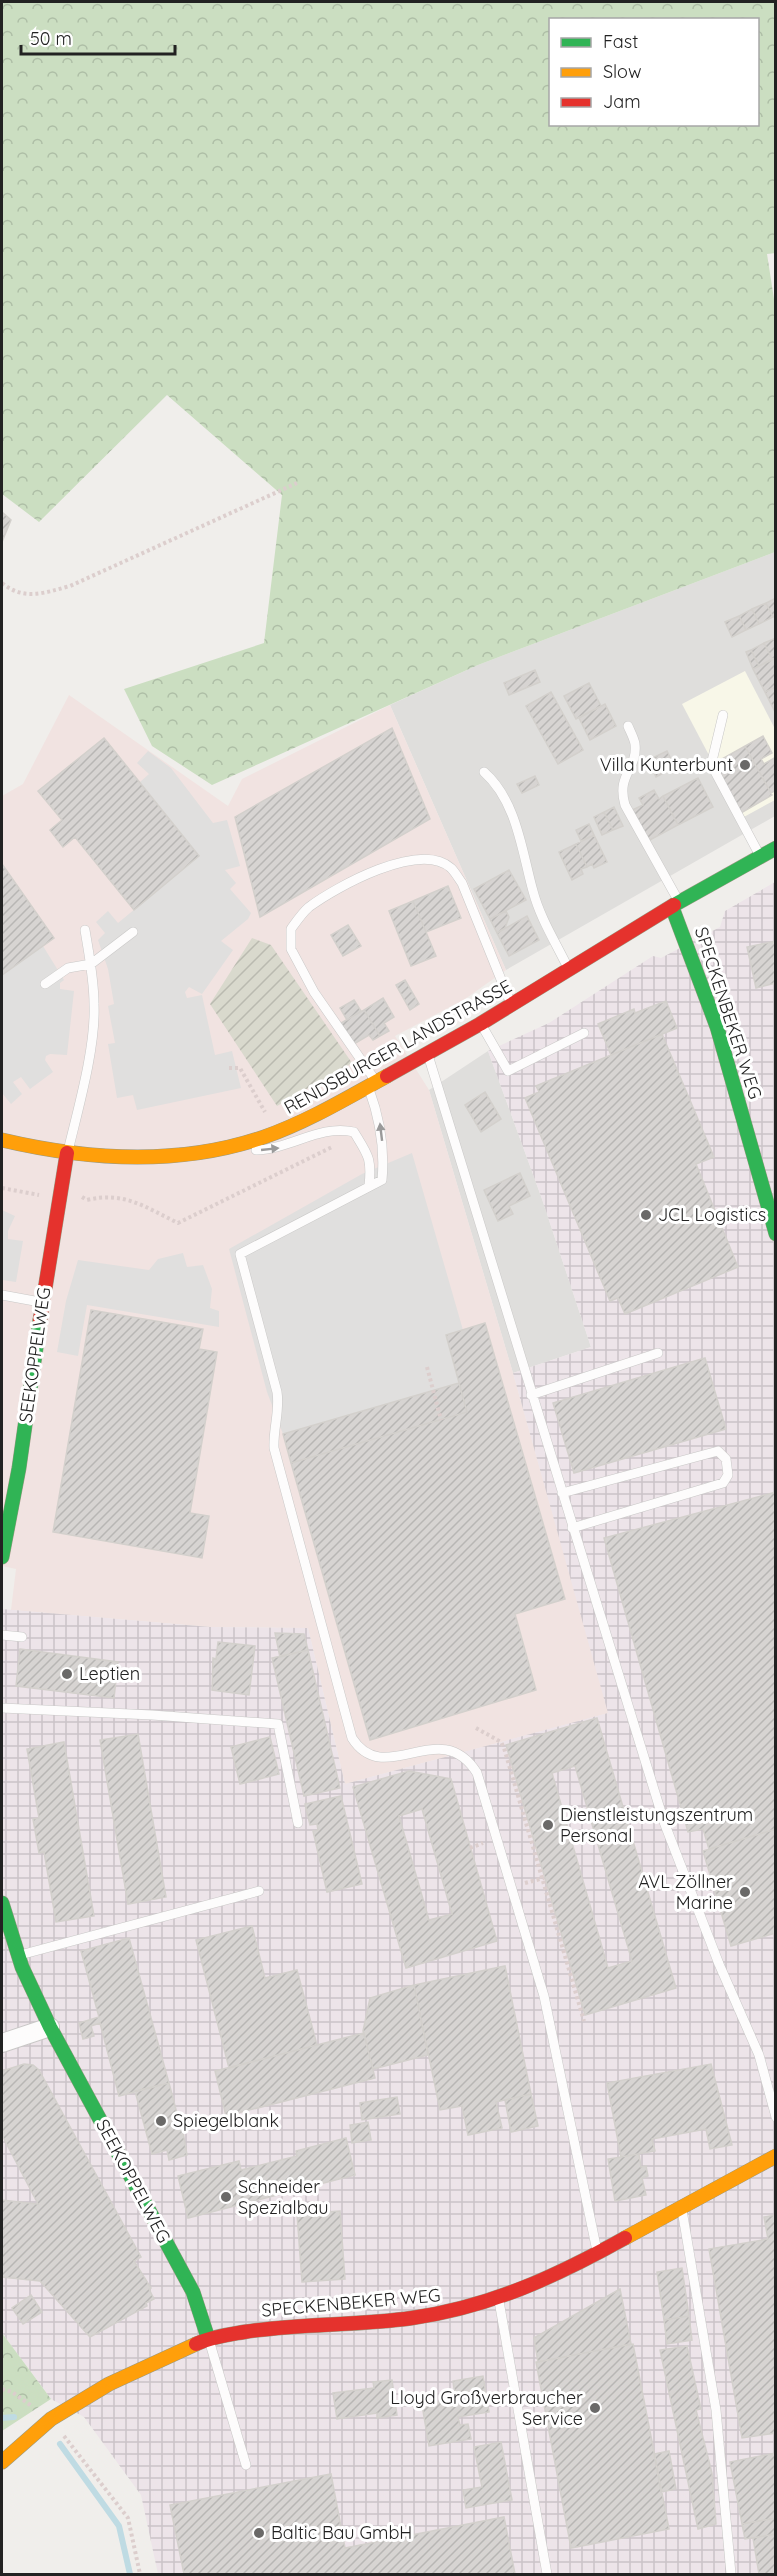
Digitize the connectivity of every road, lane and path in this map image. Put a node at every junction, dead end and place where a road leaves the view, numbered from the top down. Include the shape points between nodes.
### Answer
1 (297, 483) dead end
2 (2, 583) edge
3 (723, 715) dead end
4 (628, 726) dead end
5 (484, 772) dead end
6 (776, 848) edge
7 (760, 856) junction
8 (676, 904) junction
9 (84, 930) dead end
10 (133, 932) dead end
11 (91, 964) junction
12 (569, 970) junction
13 (45, 984) dead end
14 (511, 1005) junction
15 (481, 1024) junction
16 (585, 1033) dead end
17 (428, 1055) junction
18 (229, 1068) dead end
19 (372, 1084) junction
20 (279, 1132) junction
21 (354, 1132) junction
22 (2, 1140) edge
23 (212, 1150) junction
24 (67, 1153) junction
25 (369, 1186) junction
26 (2, 1188) edge
27 (60, 1196) junction
28 (776, 1234) edge
29 (2, 1295) edge
30 (42, 1303) junction
31 (658, 1353) dead end
32 (427, 1367) dead end
33 (531, 1395) junction
34 (441, 1420) dead end
35 (562, 1493) junction
36 (572, 1528) junction
37 (2, 1557) edge
38 (2, 1635) edge
39 (22, 1637) dead end
40 (2, 1708) edge
41 (476, 1728) dead end
42 (298, 1824) dead end
43 (543, 1878) junction
44 (511, 1887) junction
45 (259, 1891) dead end
46 (2, 1903) edge
47 (18, 1956) junction
48 (584, 2021) dead end
49 (50, 2027) junction
50 (2, 2043) edge
51 (776, 2117) edge
52 (776, 2156) edge
53 (682, 2208) junction
54 (598, 2253) junction
55 (499, 2298) junction
56 (208, 2338) junction
57 (2, 2390) edge
58 (51, 2419) junction
59 (2, 2462) edge
60 (246, 2465) dead end
61 (140, 2574) edge
62 (547, 2574) edge
63 (731, 2574) edge

1 - 2 path via 70,586 34,596 12,591
3 - 7 lane via 713,768
4 - 8 lane via 635,745 623,778 624,805
5 - 12 lane via 496,782 510,811 533,892
6 - 7 street, RENDSBURGER LANDSTRASSE
7 - 8 street, RENDSBURGER LANDSTRASSE
8 - 12 street, RENDSBURGER LANDSTRASSE
8 - 28 street, SPECKENBEKER WEG
9 - 11 lane
10 - 11 lane
11 - 13 lane via 68,968
11 - 24 lane via 93,1017
12 - 14 street, RENDSBURGER LANDSTRASSE
14 - 15 street, RENDSBURGER LANDSTRASSE
14 - 19 lane via 462,883 451,867 433,860 394,862 336,891 308,909 291,929 291,949
15 - 16 lane via 508,1071
15 - 17 street, RENDSBURGER LANDSTRASSE
17 - 19 street, RENDSBURGER LANDSTRASSE
17 - 33 lane
18 - 20 path via 240,1068
19 - 20 street, RENDSBURGER LANDSTRASSE
25 -> 19 lane via 382,1180 381,1133
20 - 23 street, RENDSBURGER LANDSTRASSE
23 -> 21 lane via 277,1149 328,1130
21 - 25 lane via 371,1160
21 - 27 path via 178,1223 136,1201
22 - 24 street, RENDSBURGER LANDSTRASSE
23 - 24 street, RENDSBURGER LANDSTRASSE via 133,1157
24 - 27 street, SEEKOPPELWEG
25 - 44 lane via 240,1254 277,1392 274,1448 352,1738 360,1750 376,1757 449,1750 470,1762 477,1773
26 - 27 path
27 - 30 street, SEEKOPPELWEG
29 - 30 lane
30 - 37 street, SEEKOPPELWEG
31 - 33 lane
32 - 34 path
33 - 35 lane
35 - 36 lane
35 - 36 lane via 718,1450 726,1460 728,1475 723,1483
36 - 51 lane via 664,1822 759,2055
38 - 39 lane
40 - 42 lane via 278,1724
41 - 43 path via 501,1742 504,1748
43 - 44 path
43 - 48 path
44 - 54 lane via 544,1996
45 - 47 lane
46 - 47 street, SEEKOPPELWEG
47 - 49 street, SEEKOPPELWEG
49 - 50 street
49 - 56 street, SEEKOPPELWEG via 193,2292
52 - 53 street, SPECKENBEKER WEG
53 - 54 street, SPECKENBEKER WEG
53 - 63 lane via 716,2410
54 - 55 street, SPECKENBEKER WEG
55 - 56 street, SPECKENBEKER WEG via 441,2314 286,2325
55 - 62 lane
56 - 58 street, SPECKENBEKER WEG via 110,2384
56 - 60 lane
57 - 58 path via 12,2392
58 - 59 street, SPECKENBEKER WEG
58 - 61 path via 128,2518

